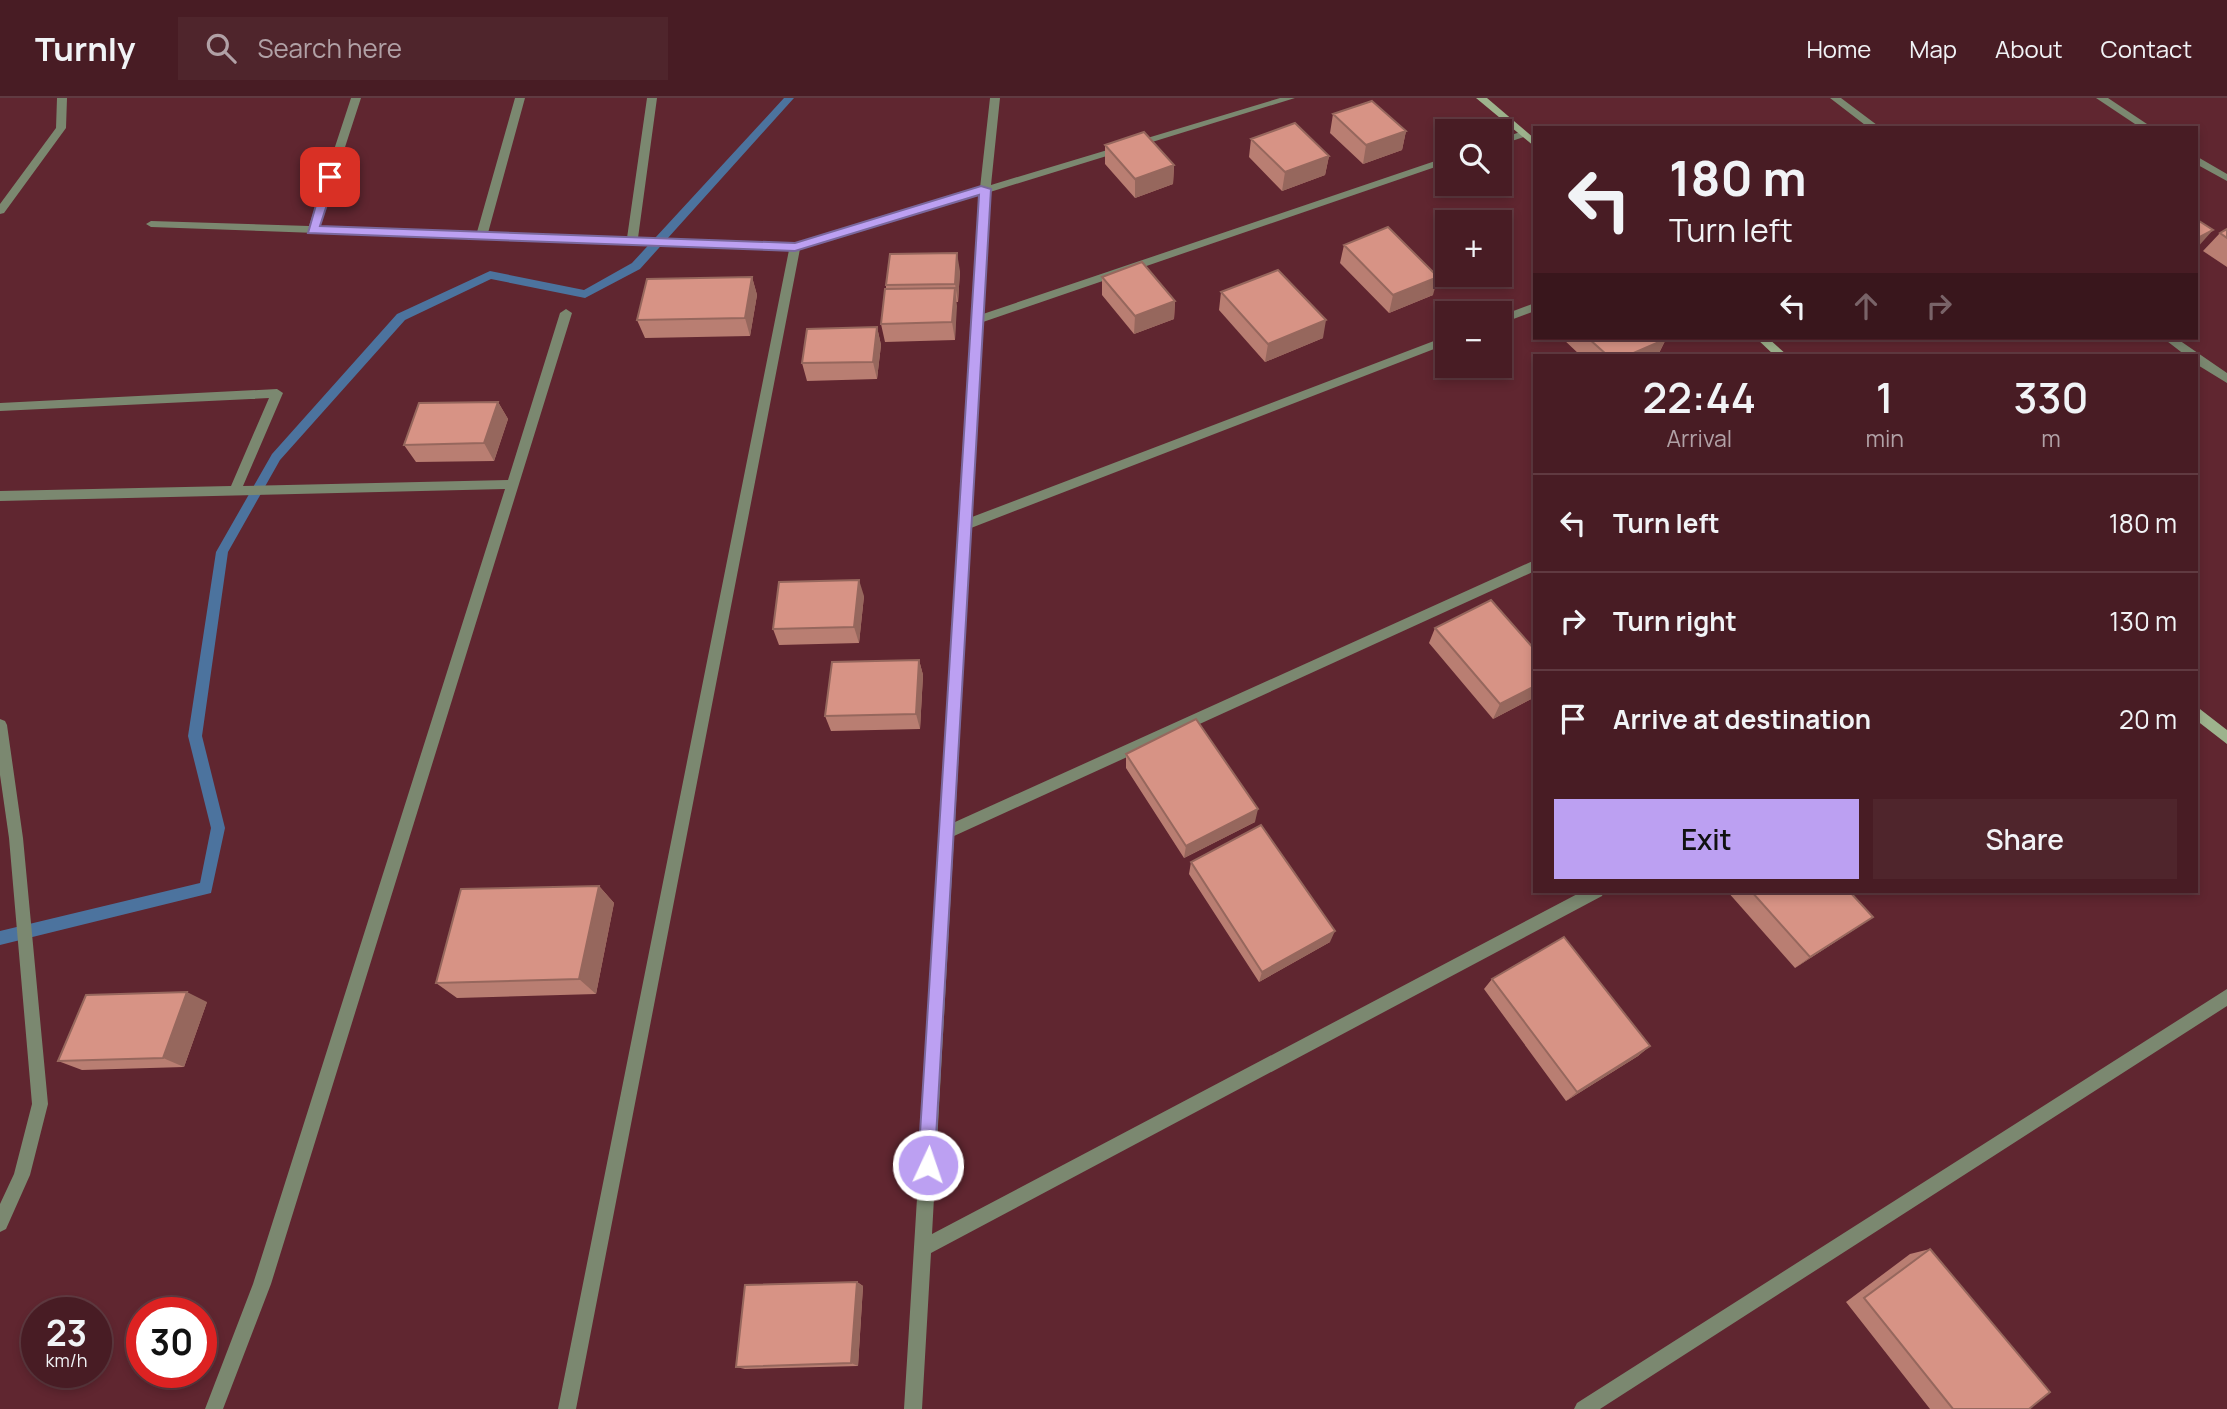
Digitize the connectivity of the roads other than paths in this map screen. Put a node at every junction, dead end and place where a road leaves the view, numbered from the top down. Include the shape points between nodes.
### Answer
1 (62, 98) edge
2 (356, 98) edge
3 (520, 98) edge
4 (652, 98) edge
5 (995, 98) edge
6 (1290, 98) edge
7 (1481, 98) edge
8 (1835, 98) edge
9 (2101, 98) edge
10 (1873, 126) edge
11 (2145, 126) edge
12 (1523, 134) junction
13 (1512, 138) edge
14 (1533, 142) edge
15 (2198, 160) edge
16 (1435, 164) edge
17 (2227, 178) edge
18 (985, 189) junction
19 (0, 211) edge
20 (151, 224) dead end
21 (313, 230) junction
22 (482, 236) junction
23 (632, 241) junction
24 (795, 247) junction
25 (1533, 308) edge
26 (566, 313) dead end
27 (1512, 316) edge
28 (977, 320) junction
29 (1763, 340) edge
30 (2171, 340) edge
31 (1435, 345) edge
32 (1780, 354) edge
33 (2192, 354) edge
34 (2198, 358) edge
35 (2227, 379) edge
36 (0, 407) edge
37 (513, 484) junction
38 (234, 491) junction
39 (0, 496) edge
40 (965, 525) junction
41 (1533, 566) edge
42 (2198, 714) edge
43 (0, 725) edge
44 (2227, 738) edge
45 (947, 832) junction
46 (1593, 893) edge
47 (2227, 996) edge
48 (0, 1223) edge
49 (923, 1248) junction
50 (214, 1409) edge
51 (568, 1409) edge
52 (913, 1409) edge
53 (1583, 1409) edge

1 - 19 street via 61,128
2 - 21 street
3 - 22 street
4 - 23 street
5 - 18 street
6 - 18 street
7 - 12 street
8 - 10 street
9 - 11 street
12 - 13 street
12 - 14 street
15 - 17 street
16 - 28 street
18 - 24 street
18 - 28 street
20 - 21 street
21 - 22 street
22 - 23 street
23 - 24 street
24 - 51 street
25 - 27 street
26 - 37 street
28 - 40 street
29 - 32 street
30 - 33 street
31 - 40 street
34 - 35 street
36 - 38 street via 276,393
37 - 38 street
37 - 50 street via 262,1284
38 - 39 street
40 - 45 street
41 - 45 street
42 - 44 street
43 - 48 street via 16,838 40,1104 22,1175
45 - 49 street
46 - 49 street
47 - 53 street
49 - 52 street

